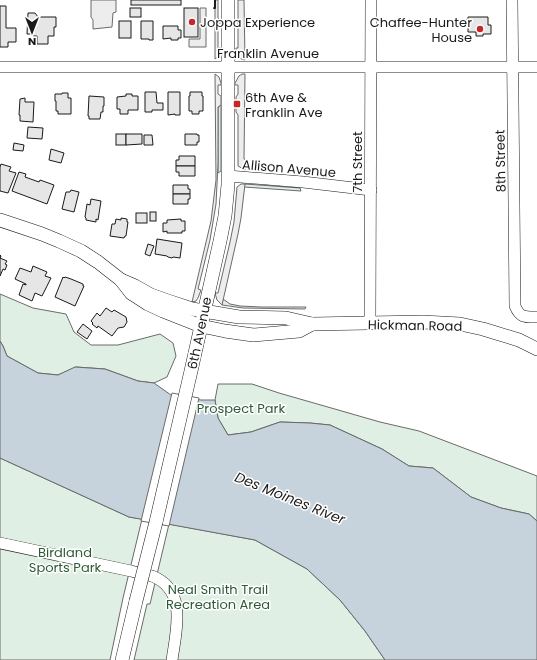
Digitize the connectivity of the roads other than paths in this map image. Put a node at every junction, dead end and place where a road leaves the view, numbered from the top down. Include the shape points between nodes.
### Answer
1 (228, 0) edge
2 (371, 0) edge
3 (512, 0) edge
4 (0, 67) edge
5 (228, 67) junction
6 (371, 67) junction
7 (513, 67) junction
8 (537, 67) edge
9 (228, 176) junction
10 (371, 190) junction
11 (0, 220) edge
12 (121, 280) junction
13 (204, 311) junction
14 (532, 317) edge
15 (370, 323) junction
16 (312, 324) junction
17 (201, 326) junction
18 (537, 349) edge
19 (0, 543) edge
20 (122, 660) edge
21 (172, 660) edge

1 - 5 main road, 6th Avenue
2 - 6 street, 7th Street
3 - 7 street, 8th Street
4 - 5 street, Franklin Avenue
5 - 6 street, Franklin Avenue
5 - 9 main road, 6th Avenue
6 - 7 street, Franklin Avenue
6 - 10 street, 7th Street
7 - 8 street, Franklin Avenue
7 - 14 street, 8th Street via 515,306 518,313
9 - 10 street, Allison Avenue
9 - 13 main road, 6th Avenue via 225,216
10 - 15 street, 7th Street
11 - 12 main road via 81,251
12 - 13 main road, Hickman Road via 151,295
12 - 17 main road, Hickman Road via 131,293 148,304
13 - 16 main road, Hickman Road via 239,317 286,318
13 - 17 main road, 6th Avenue
15 - 16 main road, Hickman Road
15 - 18 main road, Hickman Road via 460,324 519,340
16 - 17 main road, Hickman Road via 299,332 253,335
17 - 20 main road, 6th Avenue, bridge
19 - 21 street via 152,576 161,581 173,595 177,608

